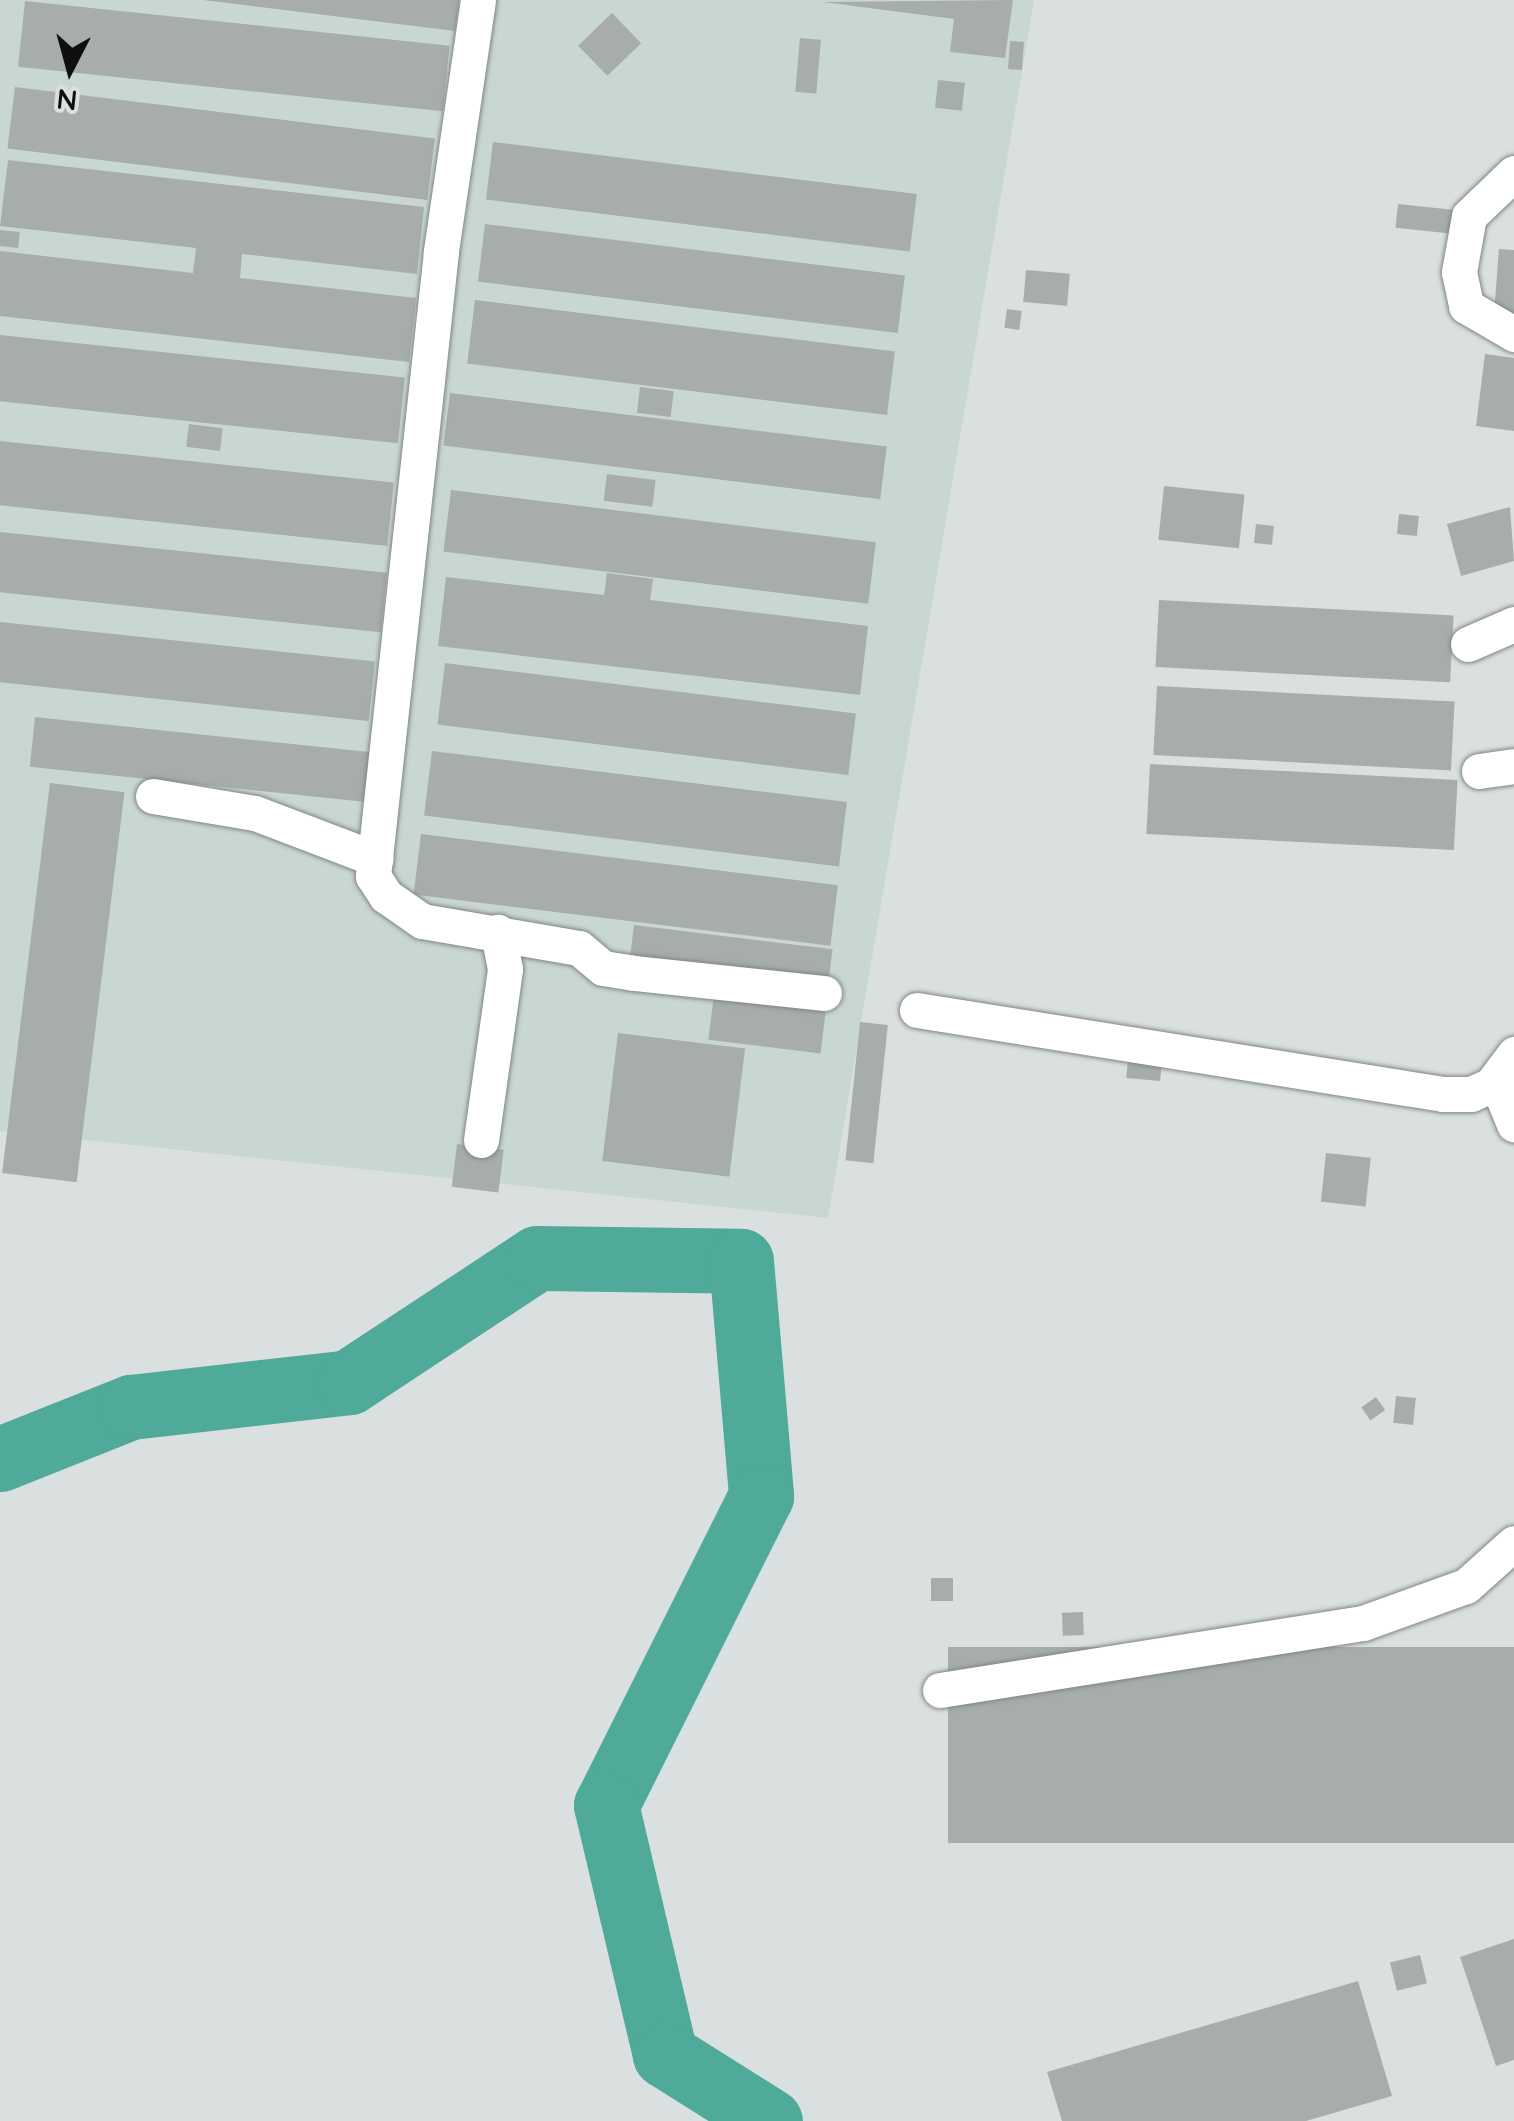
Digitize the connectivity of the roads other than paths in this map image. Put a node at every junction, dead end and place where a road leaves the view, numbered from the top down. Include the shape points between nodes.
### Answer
1 (478, 0) edge
2 (1514, 173) edge
3 (1514, 334) edge
4 (1514, 624) edge
5 (1468, 644) dead end
6 (153, 796) dead end
7 (376, 858) junction
8 (498, 932) junction
9 (824, 993) dead end
10 (917, 1010) dead end
11 (1505, 1067) edge
12 (1514, 1124) edge
13 (480, 1140) dead end
14 (1514, 1543) edge
15 (940, 1690) dead end

1 - 7 lane via 441,252
2 - 3 lane via 1470,216 1459,272 1466,306
4 - 5 lane
6 - 7 lane via 255,813
7 - 8 lane via 373,876 386,896 422,921
8 - 9 lane via 580,948 603,968
8 - 13 lane via 505,969
10 - 11 lane via 1442,1094 1471,1094
11 - 12 lane
14 - 15 lane via 1466,1586 1363,1623

